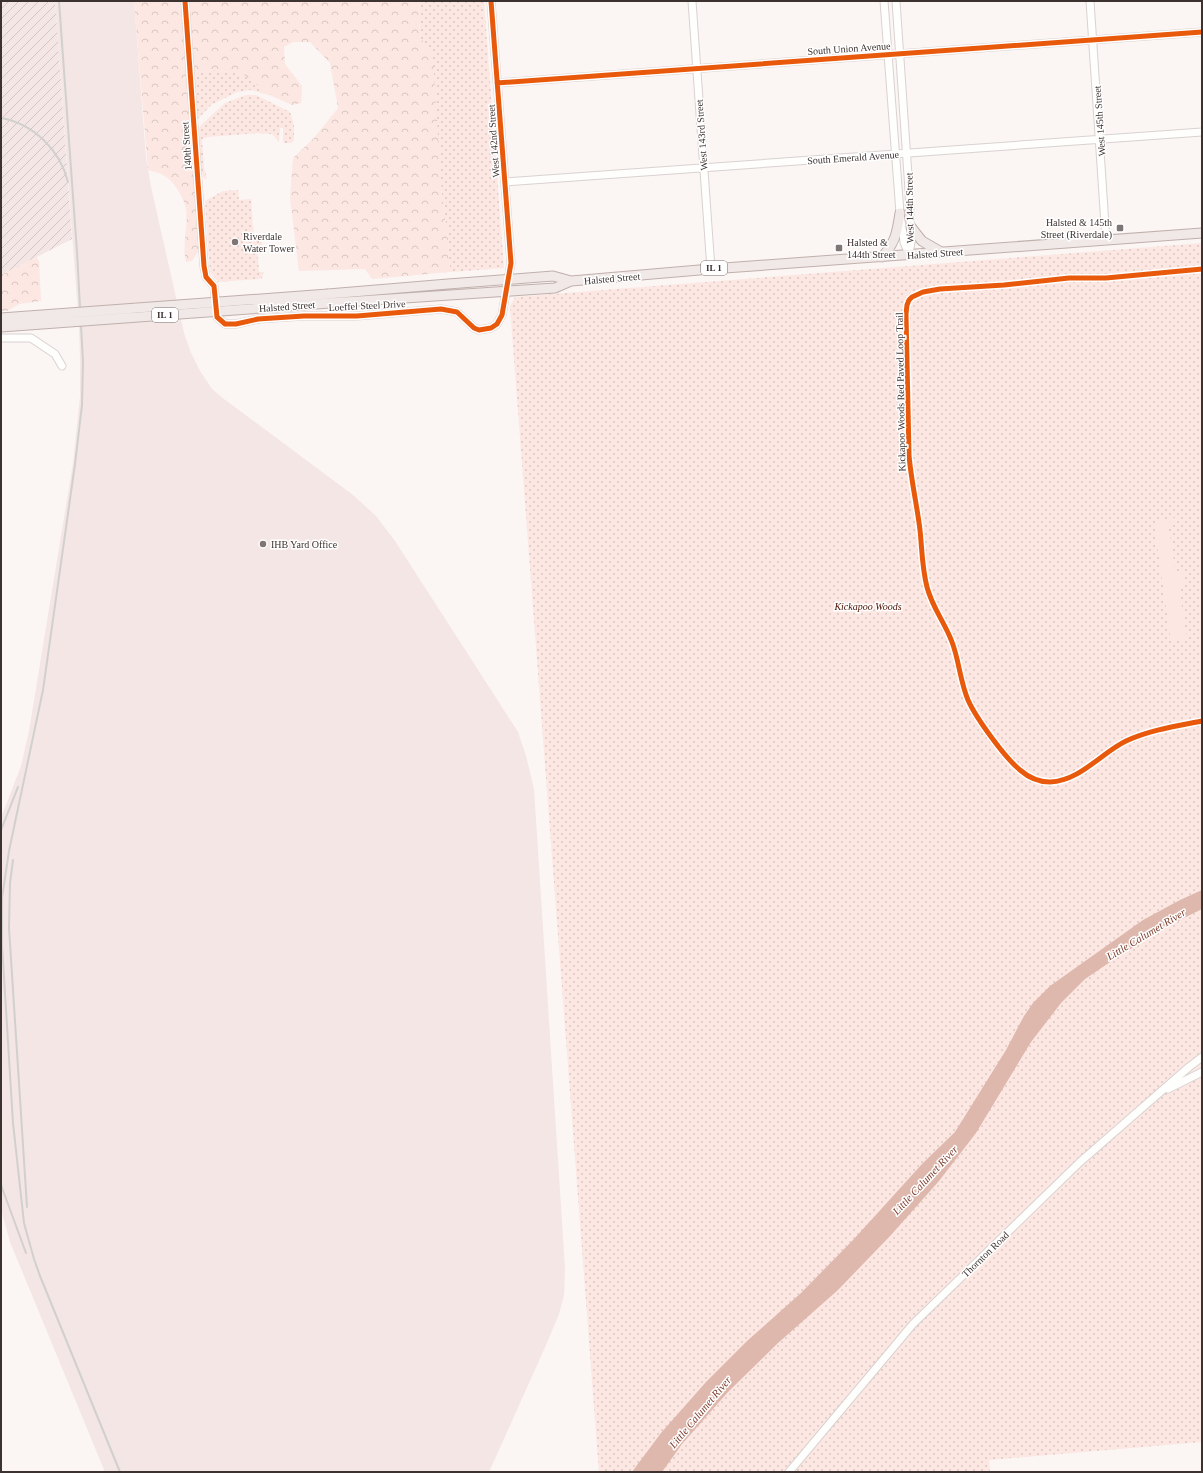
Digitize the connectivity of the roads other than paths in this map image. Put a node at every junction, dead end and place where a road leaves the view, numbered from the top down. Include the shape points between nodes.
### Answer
1 (185, 1) edge
2 (491, 1) edge
3 (692, 1) edge
4 (884, 1) edge
5 (896, 1) edge
6 (1090, 1) edge
7 (1202, 32) edge
8 (1093, 40) junction
9 (888, 54) junction
10 (900, 54) junction
11 (696, 68) junction
12 (497, 83) junction
13 (1202, 132) edge
14 (1100, 140) junction
15 (907, 153) junction
16 (895, 154) junction
17 (703, 168) junction
18 (505, 182) junction
19 (900, 213) junction
20 (911, 227) junction
21 (1202, 233) edge
22 (1106, 240) junction
23 (941, 252) junction
24 (909, 255) junction
25 (882, 257) junction
26 (711, 269) junction
27 (509, 280) junction
28 (572, 281) junction
29 (214, 286) joint
30 (507, 291) junction
31 (329, 298) junction
32 (1, 318) edge
33 (1, 326) edge
34 (1, 338) edge
35 (62, 366) dead end
36 (1202, 1057) edge
37 (1202, 1072) edge
38 (1160, 1093) junction
39 (790, 1472) edge

1 - 29 street, 140th Street via 204,266 206,278
2 - 12 street, West 142nd Street
3 - 11 street, West 143rd Street
4 - 9 street, West 144th Street
5 - 10 street, West 144th Street
6 - 8 street, West 145th Street
7 - 8 street, South Union Avenue
8 - 10 street, South Union Avenue
8 - 14 street, West 145th Street
9 - 10 street, South Union Avenue
9 - 11 street, South Union Avenue
9 - 16 street, West 144th Street
10 - 15 street, West 144th Street
11 - 12 street, South Union Avenue
11 - 17 street, West 143rd Street
12 - 18 street, West 142nd Street
13 - 14 street, South Emerald Avenue
14 - 15 street, South Emerald Avenue
14 - 22 street, West 145th Street
15 - 16 street, South Emerald Avenue
15 - 20 street, West 144th Street
16 - 17 street, South Emerald Avenue
16 - 19 street, West 144th Street
17 - 18 street, South Emerald Avenue
17 - 26 street, West 143rd Street
18 - 27 street, West 142nd Street via 511,263
19 - 24 street, West 144th Street via 904,242
19 - 25 main road via 896,238
20 - 23 main road via 922,241
20 - 24 street, West 144th Street
21 - 22 main road, Halsted Street / IL 1
22 - 23 main road, Halsted Street / IL 1
23 - 24 main road, Halsted Street / IL 1
24 - 25 main road, Halsted Street / IL 1
25 - 26 main road, Halsted Street / IL 1
26 - 28 main road, Halsted Street / IL 1
27 - 28 main road, Halsted Street / IL 1 via 553,276
27 - 30 street, Loeffel Steel Drive
27 - 31 main road, Halsted Street / IL 1
28 - 30 main road, Halsted Street / IL 1 via 555,288
29 - 30 street, Loeffel Steel Drive via 217,317 225,324 304,316 365,315 441,309 456,312 479,330 497,324 502,315
30 - 31 main road, Halsted Street / IL 1
31 - 32 main road, Halsted Street / IL 1, bridge
31 - 33 main road, Halsted Street / IL 1, bridge
34 - 35 street via 31,338 55,354
36 - 38 street, Thornton Road
37 - 38 street
38 - 39 street, Thornton Road via 1080,1162 914,1324

